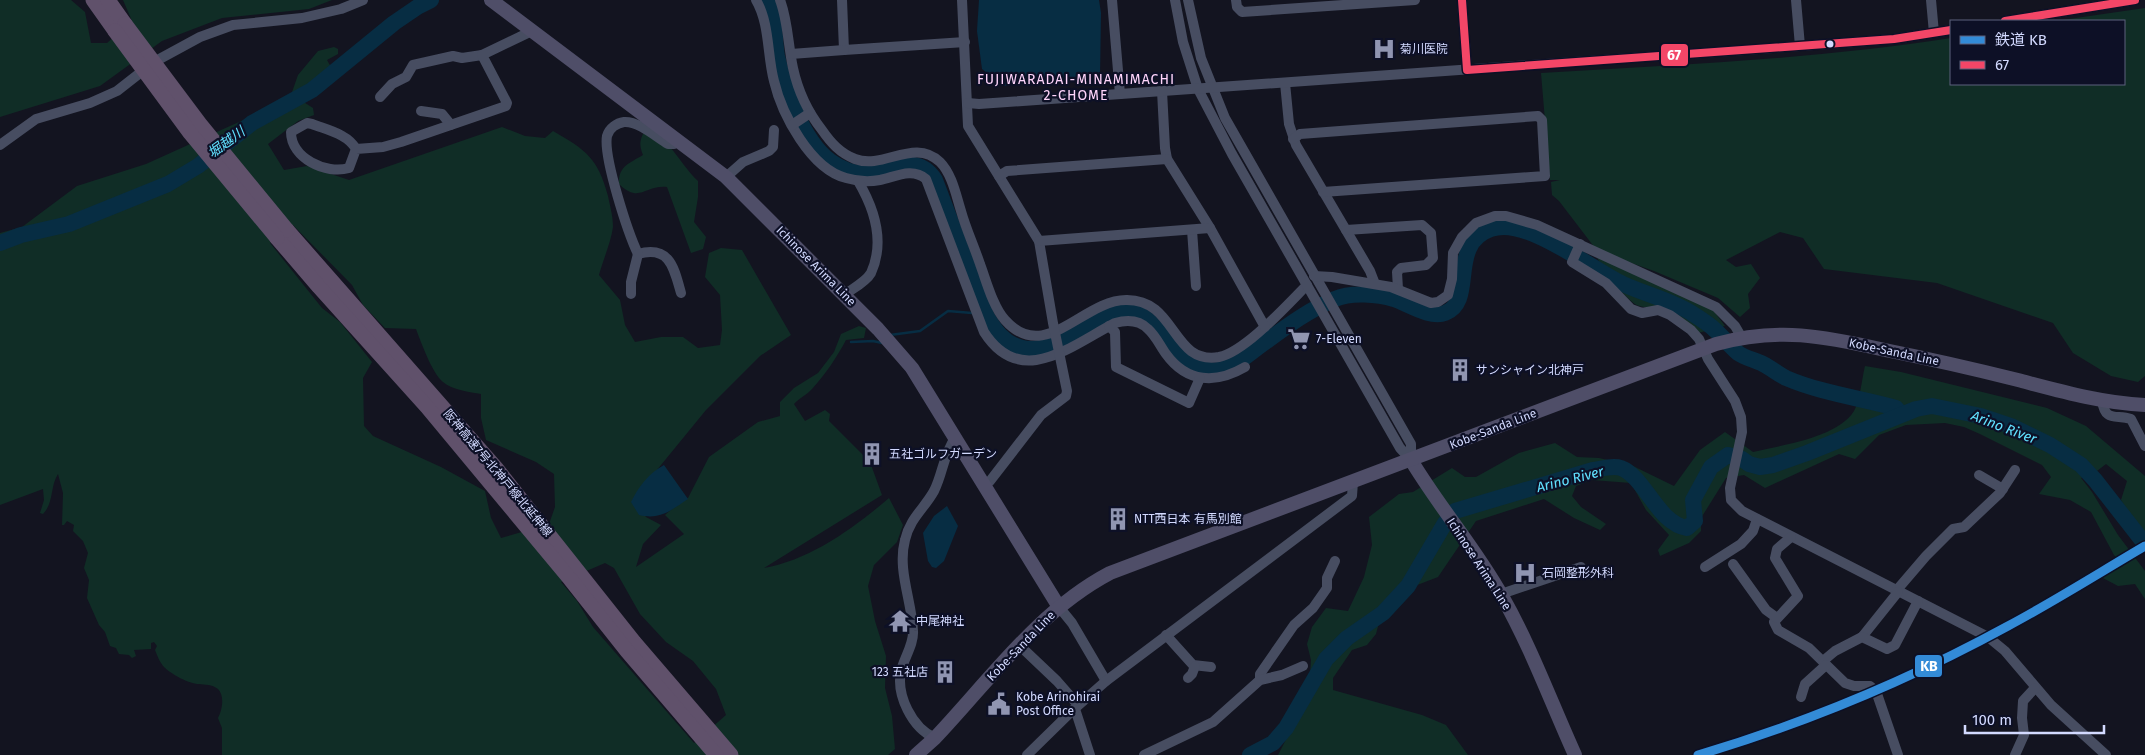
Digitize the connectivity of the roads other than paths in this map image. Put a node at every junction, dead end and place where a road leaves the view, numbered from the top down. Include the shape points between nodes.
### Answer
1 (93, 0) edge
2 (108, 0) edge
3 (363, 0) edge
4 (491, 0) edge
5 (756, 0) edge
6 (780, 0) edge
7 (842, 0) edge
8 (962, 0) edge
9 (1112, 0) edge
10 (1175, 0) edge
11 (1188, 0) edge
12 (1236, 0) edge
13 (1415, 0) edge
14 (1462, 0) edge
15 (1796, 0) edge
16 (1931, 0) edge
17 (2136, 0) edge
18 (1392, 1) edge
19 (2011, 20) edge
20 (120, 28) junction
21 (1950, 30) edge
22 (532, 31) junction
23 (1934, 33) junction
24 (965, 42) junction
25 (1800, 46) junction
26 (844, 50) junction
27 (790, 54) junction
28 (482, 55) junction
29 (1467, 70) junction
30 (1285, 83) junction
31 (1198, 89) junction
32 (1212, 89) junction
33 (1162, 92) junction
34 (1120, 94) junction
35 (380, 97) dead end
36 (968, 103) junction
37 (421, 112) dead end
38 (808, 114) junction
39 (793, 124) junction
40 (451, 125) junction
41 (774, 130) dead end
42 (676, 139) junction
43 (1293, 139) junction
44 (0, 145) edge
45 (356, 149) junction
46 (1167, 160) junction
47 (999, 176) junction
48 (726, 178) junction
49 (858, 181) junction
50 (1323, 192) junction
51 (1210, 228) junction
52 (1192, 230) junction
53 (1346, 230) junction
54 (282, 234) junction
55 (1040, 241) junction
56 (1579, 246) junction
57 (638, 254) junction
58 (1314, 276) junction
59 (1375, 284) junction
60 (1306, 285) junction
61 (1196, 286) dead end
62 (1398, 289) junction
63 (631, 294) dead end
64 (682, 294) dead end
65 (844, 295) junction
66 (1109, 326) junction
67 (1265, 327) junction
68 (1056, 334) junction
69 (1740, 338) junction
70 (1710, 346) junction
71 (1060, 352) junction
72 (1244, 367) dead end
73 (1200, 378) junction
74 (2102, 400) junction
75 (2145, 405) edge
76 (955, 438) junction
77 (2145, 446) edge
78 (1412, 460) junction
79 (2015, 470) dead end
80 (1979, 474) dead end
81 (1354, 482) junction
82 (984, 486) junction
83 (2002, 489) junction
84 (1757, 519) junction
85 (1791, 537) junction
86 (1335, 561) dead end
87 (1733, 564) dead end
88 (1581, 567) dead end
89 (1705, 568) dead end
90 (1897, 591) junction
91 (1502, 594) junction
92 (1918, 601) junction
93 (1059, 607) junction
94 (1777, 618) junction
95 (1166, 635) junction
96 (1862, 637) junction
97 (1020, 645) junction
98 (1824, 663) junction
99 (1195, 666) junction
100 (1303, 666) dead end
101 (1211, 667) dead end
102 (1188, 678) dead end
103 (1260, 680) junction
104 (1106, 681) junction
105 (2035, 688) junction
106 (1801, 697) dead end
107 (1075, 707) junction
108 (698, 724) junction
109 (935, 738) junction
110 (716, 755) edge
111 (731, 755) edge
112 (916, 755) edge
113 (1027, 755) edge
114 (1090, 755) edge
115 (1144, 755) edge
116 (1575, 755) edge
117 (1898, 755) edge
118 (2015, 755) edge
119 (2106, 755) edge

1 - 20 highway
2 - 20 highway
3 - 44 street via 318,15 234,25 200,37 154,62 117,91 90,104 36,120
4 - 22 main road, Ichinose Arima Line
5 - 39 street via 763,16 774,82
6 - 27 street
7 - 26 street
8 - 24 street
9 - 34 street
10 - 31 street via 1183,42
11 - 32 street via 1201,58
12 - 18 street via 1242,12
13 - 18 street
14 - 29 street
15 - 25 street
16 - 23 street
17 - 19 street
20 - 54 highway, bridge via 200,124
21 - 23 street
22 - 28 street
22 - 42 main road, Ichinose Arima Line
23 - 25 street
24 - 26 street
24 - 36 street
25 - 29 street
26 - 27 street
27 - 38 street
28 - 35 street via 446,57 413,65 406,77 392,84
28 - 40 street via 506,106
29 - 30 street
30 - 32 street
30 - 43 street
31 - 32 street
31 - 33 street
31 - 60 street
32 - 58 street
33 - 34 street
33 - 46 street
34 - 36 street
36 - 47 street via 968,126
37 - 40 street via 442,114
38 - 39 street
38 - 68 street via 832,144 859,160 872,161 917,151 941,163 950,178 990,292 1003,318 1014,329 1027,335
39 - 49 street via 820,164 838,176
40 - 45 street via 383,147
41 - 48 street via 773,147 769,152 742,162
42 - 48 main road, Ichinose Arima Line
42 - 57 street via 674,144 668,144 631,123 617,124 607,134 619,200
43 - 50 street
43 - 50 street via 1300,134 1423,124 1538,116 1542,120 1545,176
45 - 45 street via 347,138 312,124 299,126 291,132 291,142 308,162 340,171 349,168
46 - 47 street via 1007,171
46 - 51 street
47 - 55 street
48 - 65 main road, Ichinose Arima Line
49 - 65 street via 871,205 878,235 877,247 870,274
49 - 71 street via 910,173 922,176 929,184 978,318 990,342 1007,355 1024,360 1040,360
50 - 53 street
51 - 52 street
51 - 67 street
52 - 55 street
52 - 61 street
53 - 59 street
53 - 62 street via 1422,225 1431,233 1433,258 1426,265 1401,268 1397,272
54 - 108 highway, 阪神高速7号北神戸線北延伸線 via 435,397 582,574
54 - 108 highway, 阪神高速7号北神戸線北延伸線 via 319,287 427,407 627,651
55 - 68 street
56 - 62 street via 1518,218 1495,216 1476,223 1457,245 1453,254 1451,287 1444,299 1431,303
56 - 69 street via 1716,307 1735,326
56 - 70 street via 1572,262 1606,283 1631,309 1642,313 1658,310 1670,314
57 - 63 street
57 - 64 street via 650,251 666,258 672,264
58 - 59 street
58 - 78 street via 1410,444
59 - 62 street
60 - 67 street
60 - 78 street via 1400,448
65 - 76 main road, Ichinose Arima Line via 912,368
66 - 71 street
66 - 73 street via 1122,321 1142,324 1171,361
66 - 73 street via 1115,332 1116,367 1189,403
67 - 68 street via 1223,356 1208,359 1184,347 1164,315 1127,299 1100,306
68 - 71 street
69 - 70 main road, Kobe-Sanda Line
69 - 74 main road, Kobe-Sanda Line via 1791,334 1832,338
70 - 78 main road, Kobe-Sanda Line
70 - 84 street via 1708,359 1735,401 1741,417 1742,432 1730,488 1731,500
71 - 82 street via 1066,396 1040,415
72 - 73 street via 1226,377
74 - 75 main road, Kobe-Sanda Line
74 - 77 street via 2103,410 2111,417 2131,419
76 - 82 main road, Ichinose Arima Line
76 - 109 street via 947,451 933,492 908,528 904,542 903,562 914,632 902,670 900,690 917,725
78 - 81 main road, Kobe-Sanda Line
78 - 91 main road, Ichinose Arima Line via 1427,487
79 - 83 street
80 - 83 street
81 - 93 main road, Kobe-Sanda Line via 1123,568 1096,581
81 - 95 street via 1352,496
82 - 93 main road, Ichinose Arima Line
83 - 90 street via 1964,528 1953,529
84 - 85 street
84 - 89 street via 1753,531 1742,544
85 - 90 street
85 - 94 street via 1778,549 1775,558 1798,596
86 - 103 street via 1327,578 1327,588 1294,626 1260,674
87 - 94 street via 1766,610
88 - 91 street
90 - 92 street
90 - 96 street
91 - 116 main road, Ichinose Arima Line
92 - 96 street via 1895,645 1887,649
92 - 105 street via 1988,637
93 - 97 main road, Kobe-Sanda Line
93 - 104 street
94 - 98 street via 1774,622 1778,630 1803,644
95 - 99 street
95 - 104 street
96 - 98 street via 1835,652
97 - 107 street via 1056,681
97 - 109 main road, Kobe-Sanda Line
98 - 106 street via 1805,684
98 - 117 street via 1844,683 1870,686 1876,691
99 - 101 street
99 - 102 street
100 - 103 street
103 - 115 street via 1212,722
104 - 107 street
105 - 118 street via 2023,701 2024,735
105 - 119 street
107 - 113 street
107 - 114 street
108 - 110 highway
108 - 111 highway
109 - 112 main road, Kobe-Sanda Line

